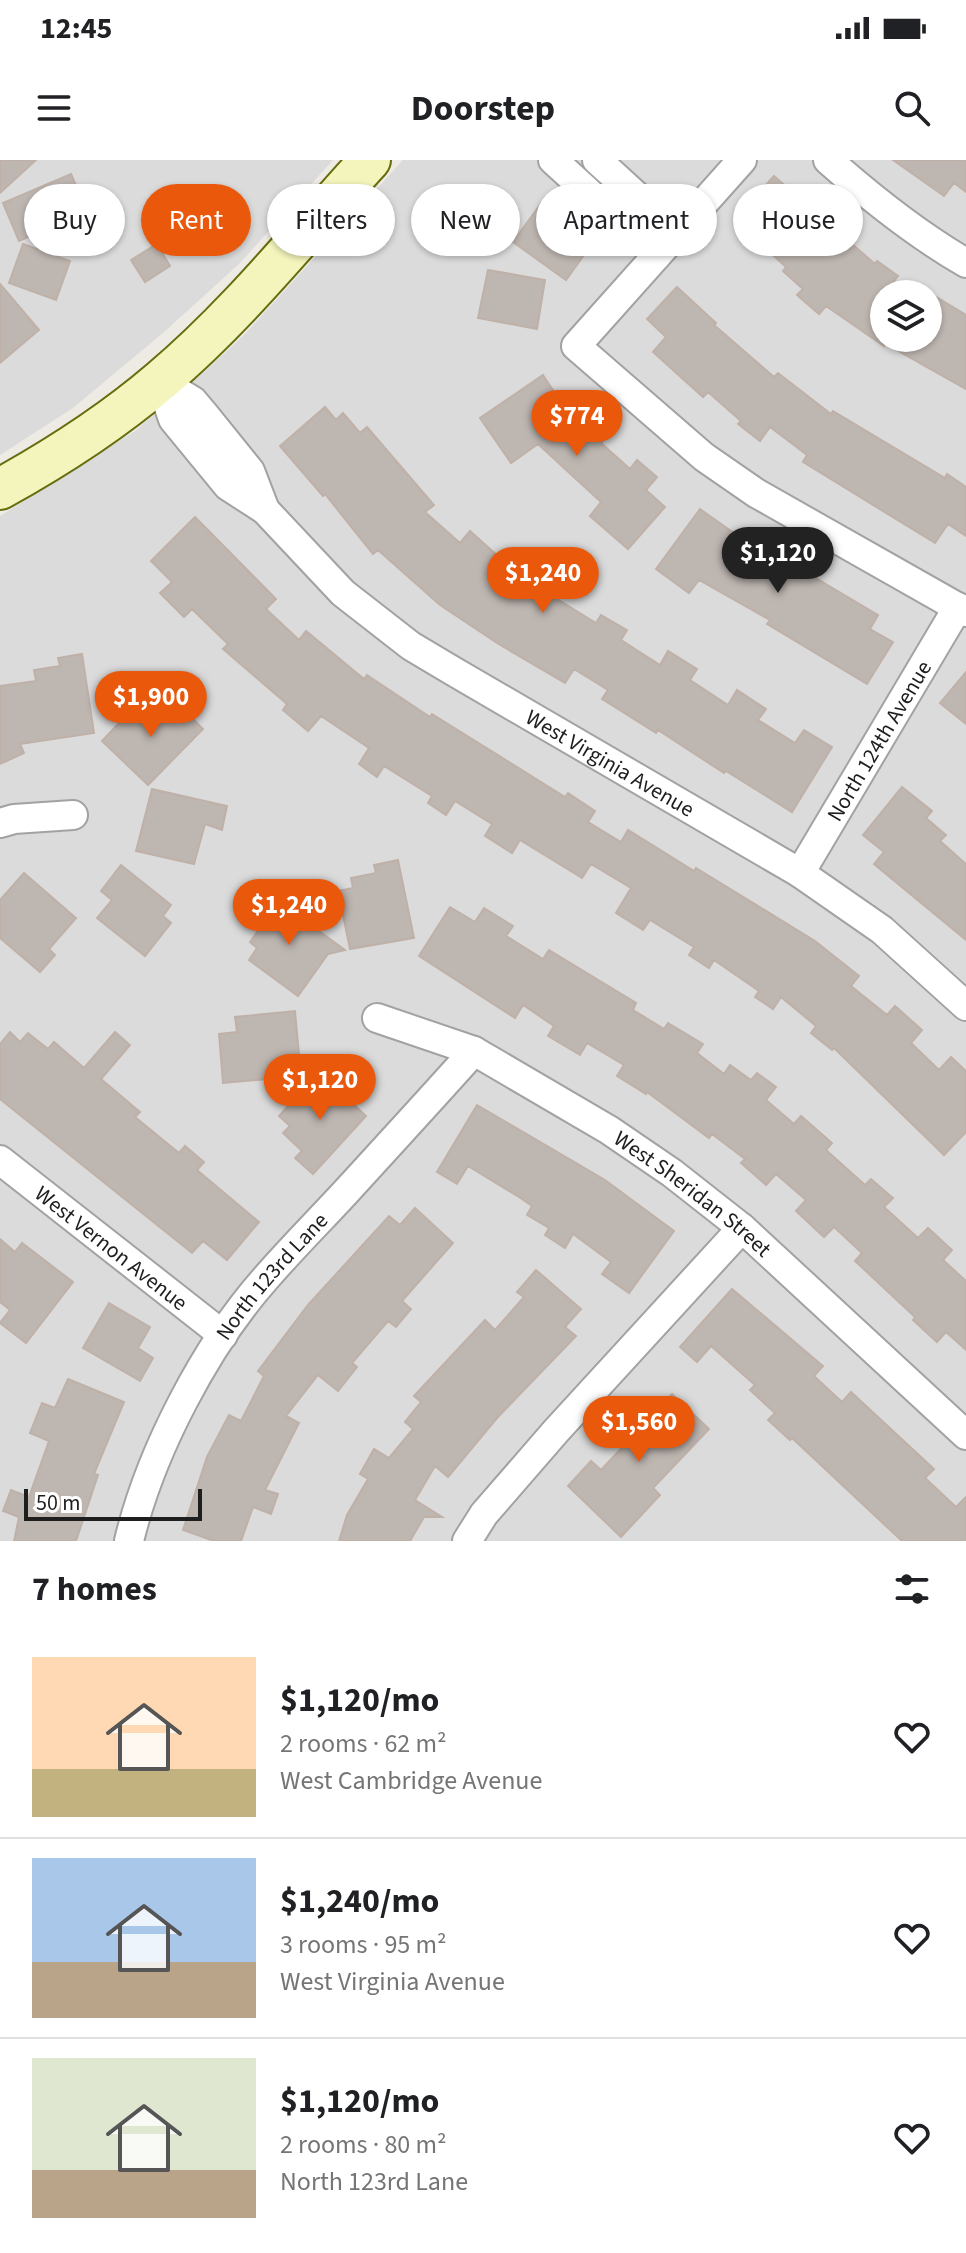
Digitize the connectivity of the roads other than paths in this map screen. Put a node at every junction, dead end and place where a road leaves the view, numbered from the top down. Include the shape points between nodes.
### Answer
1 (370, 160) edge
2 (553, 160) edge
3 (597, 160) edge
4 (742, 160) edge
5 (828, 160) edge
6 (579, 184) edge
7 (623, 184) edge
8 (717, 188) edge
9 (656, 256) edge
10 (966, 263) edge
11 (160, 381) junction
12 (0, 489) edge
13 (962, 609) edge
14 (73, 815) dead end
15 (0, 823) edge
16 (800, 873) junction
17 (966, 1006) edge
18 (377, 1018) dead end
19 (474, 1051) junction
20 (0, 1160) edge
21 (742, 1228) junction
22 (223, 1335) junction
23 (966, 1435) edge
24 (129, 1541) edge
25 (467, 1541) edge

1 - 11 street via 238,305
2 - 6 street
3 - 7 street
4 - 8 street
5 - 10 street
9 - 13 street via 576,346 704,457 756,493
11 - 12 street via 43,465
11 - 16 street, West Virginia Avenue via 193,401 250,471 265,510 343,593 411,646
13 - 16 street, North 124th Avenue
14 - 15 street
16 - 17 street, West Virginia Avenue via 882,930
18 - 19 street, West Sheridan Street
19 - 21 street, West Sheridan Street via 609,1130
19 - 22 street, North 123rd Lane via 263,1280
20 - 22 street, West Vernon Avenue
21 - 23 street, West Sheridan Street
21 - 25 street via 556,1431
22 - 24 street, North 123rd Lane via 157,1457

